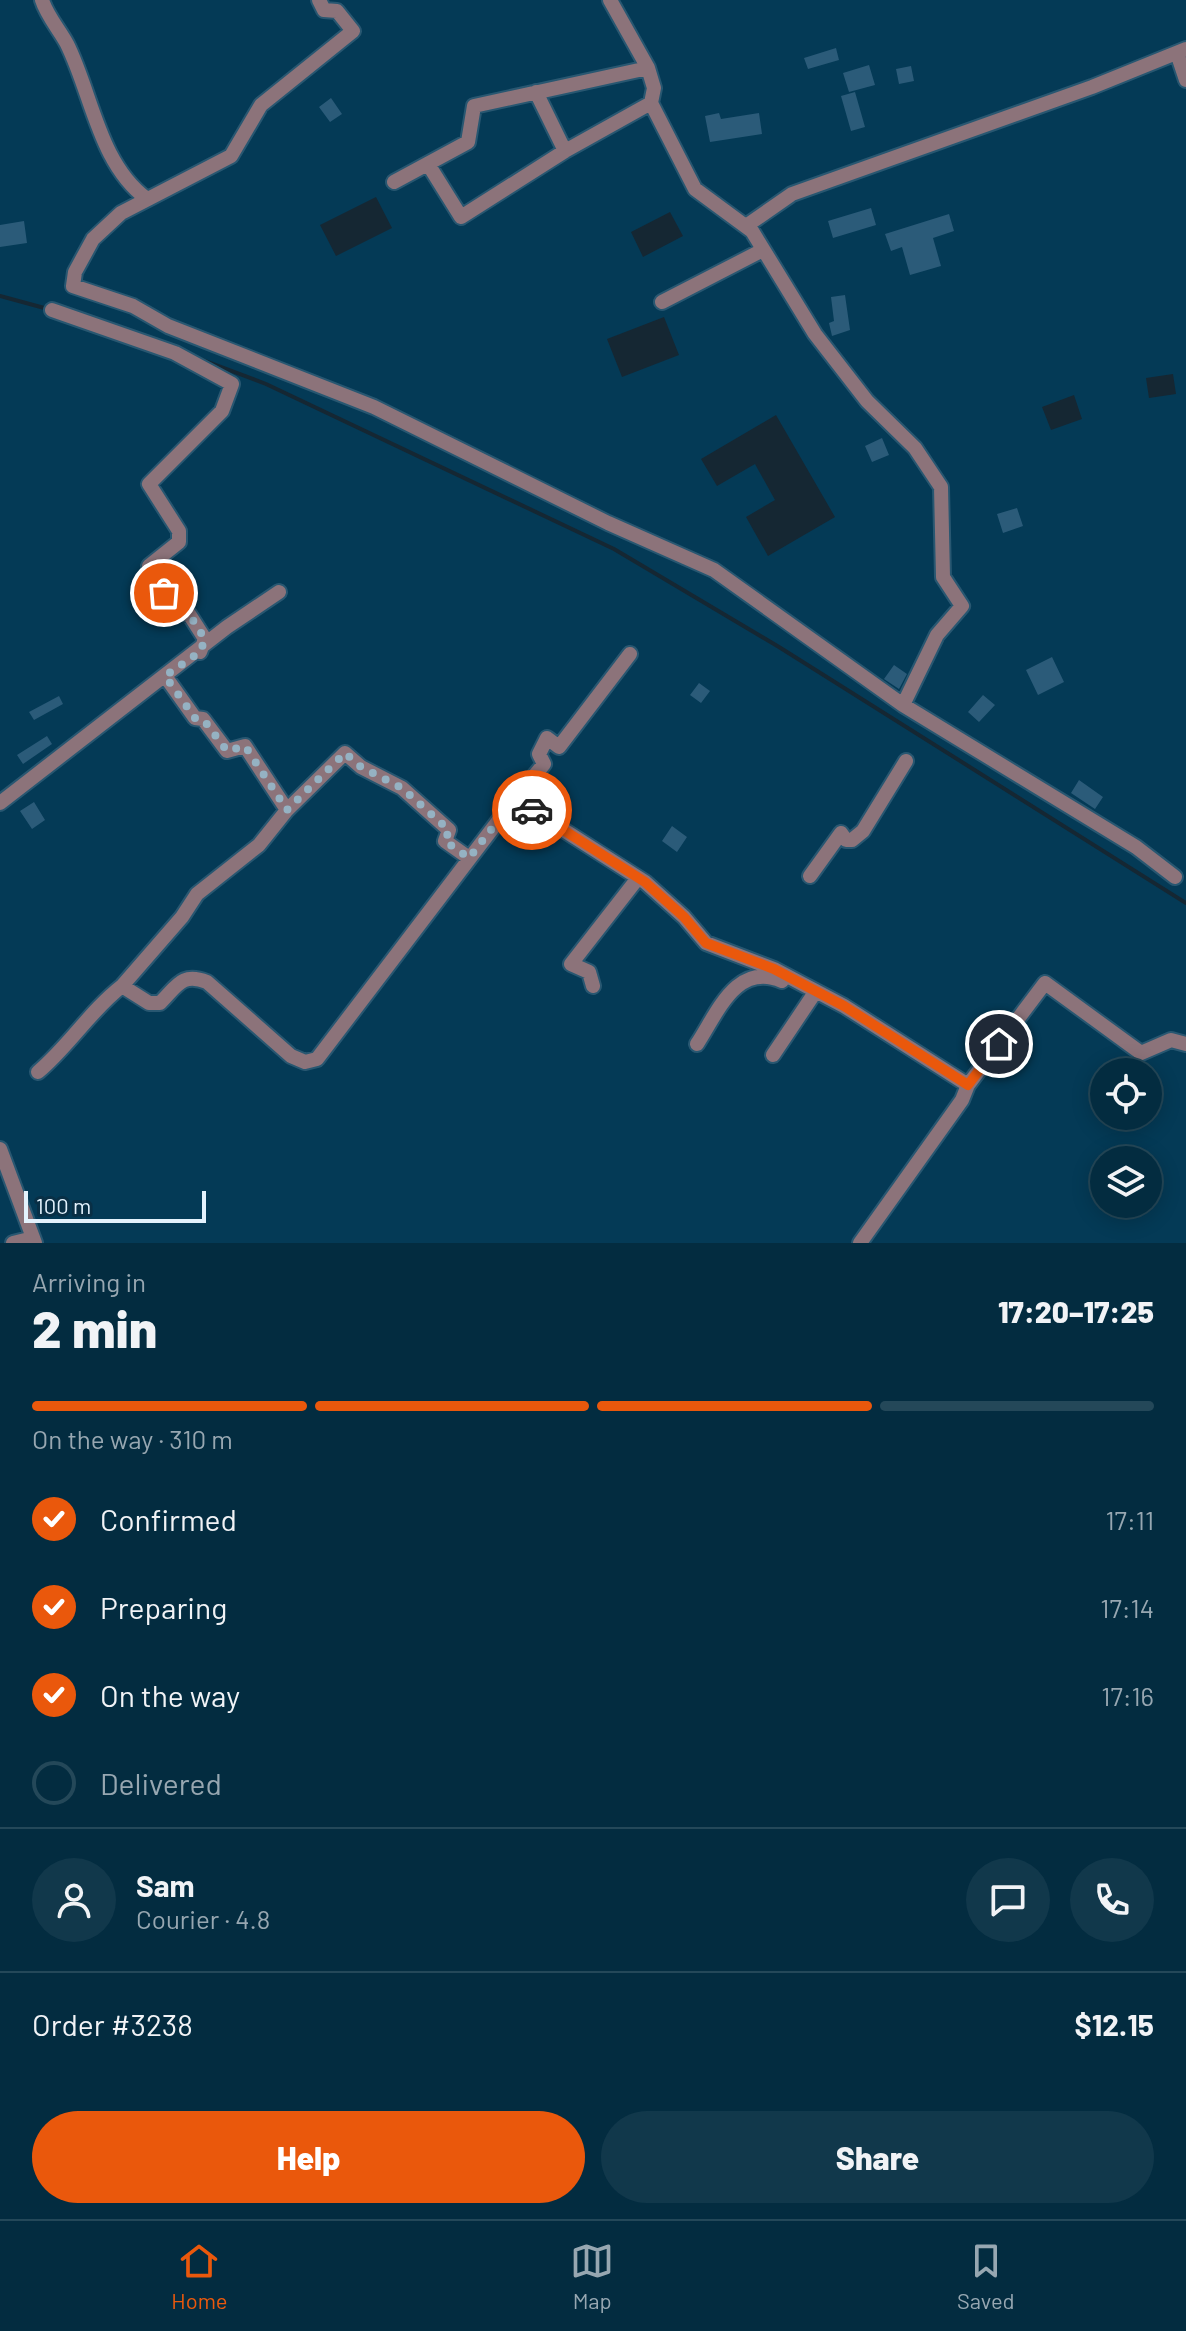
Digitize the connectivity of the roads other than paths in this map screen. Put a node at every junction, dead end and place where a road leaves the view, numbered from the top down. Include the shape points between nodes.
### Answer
1 (42, 0) edge
2 (319, 0) edge
3 (610, 0) edge
4 (1182, 51) edge
5 (648, 68) junction
6 (1186, 80) edge
7 (536, 92) junction
8 (651, 103) junction
9 (565, 151) junction
10 (428, 164) junction
11 (394, 182) dead end
12 (147, 199) junction
13 (746, 226) junction
14 (763, 250) junction
15 (662, 302) dead end
16 (52, 310) dead end
17 (279, 592) dead end
18 (200, 652) junction
19 (630, 654) dead end
20 (165, 676) junction
21 (903, 705) junction
22 (906, 761) dead end
23 (515, 799) junction
24 (0, 803) edge
25 (287, 810) junction
26 (469, 858) junction
27 (810, 876) dead end
28 (1175, 877) dead end
29 (638, 878) junction
30 (792, 978) junction
31 (122, 986) junction
32 (593, 986) dead end
33 (816, 991) junction
34 (697, 1044) dead end
35 (1186, 1044) edge
36 (773, 1055) dead end
37 (38, 1072) dead end
38 (968, 1085) junction
39 (0, 1149) edge
40 (34, 1240) edge
41 (13, 1243) edge
42 (860, 1243) edge

1 - 12 street via 68,45 106,145 135,190
2 - 12 street via 324,10 337,11 353,31 261,105 231,156
3 - 5 street
4 - 6 street
4 - 13 street via 792,194
5 - 7 street
5 - 8 street via 654,88
7 - 9 street
7 - 10 street via 474,106 468,142
8 - 9 street
8 - 13 street via 695,189
9 - 10 street via 461,217
10 - 11 street
12 - 21 street via 121,213 93,239 73,286 374,407 714,570
13 - 14 street
14 - 15 street
14 - 21 street via 815,334 867,401 915,448 941,487 943,577 962,606 937,635
16 - 18 street via 175,353 232,384 222,411 149,484 179,531 179,542 149,566 151,574 177,612 189,614 205,639
17 - 18 street
18 - 20 street
19 - 23 street via 559,747 547,738 539,754 544,764
20 - 24 street
20 - 25 street via 227,751 245,746
21 - 28 street via 1136,847
22 - 27 street via 863,831 852,840 841,833
23 - 26 street
23 - 29 street
25 - 26 street via 345,753 402,788 449,830 445,841
25 - 31 street via 259,845 197,894
26 - 31 street via 317,1059 305,1062 291,1056 207,982 193,976 160,1003 149,1003
29 - 30 street via 706,943
29 - 32 street via 571,964 589,972
30 - 33 street
30 - 34 street via 741,982 724,997
31 - 37 street
33 - 36 street
33 - 38 street
35 - 38 street via 1171,1040 1141,1053 1045,983
38 - 42 street
39 - 40 street
40 - 41 street

